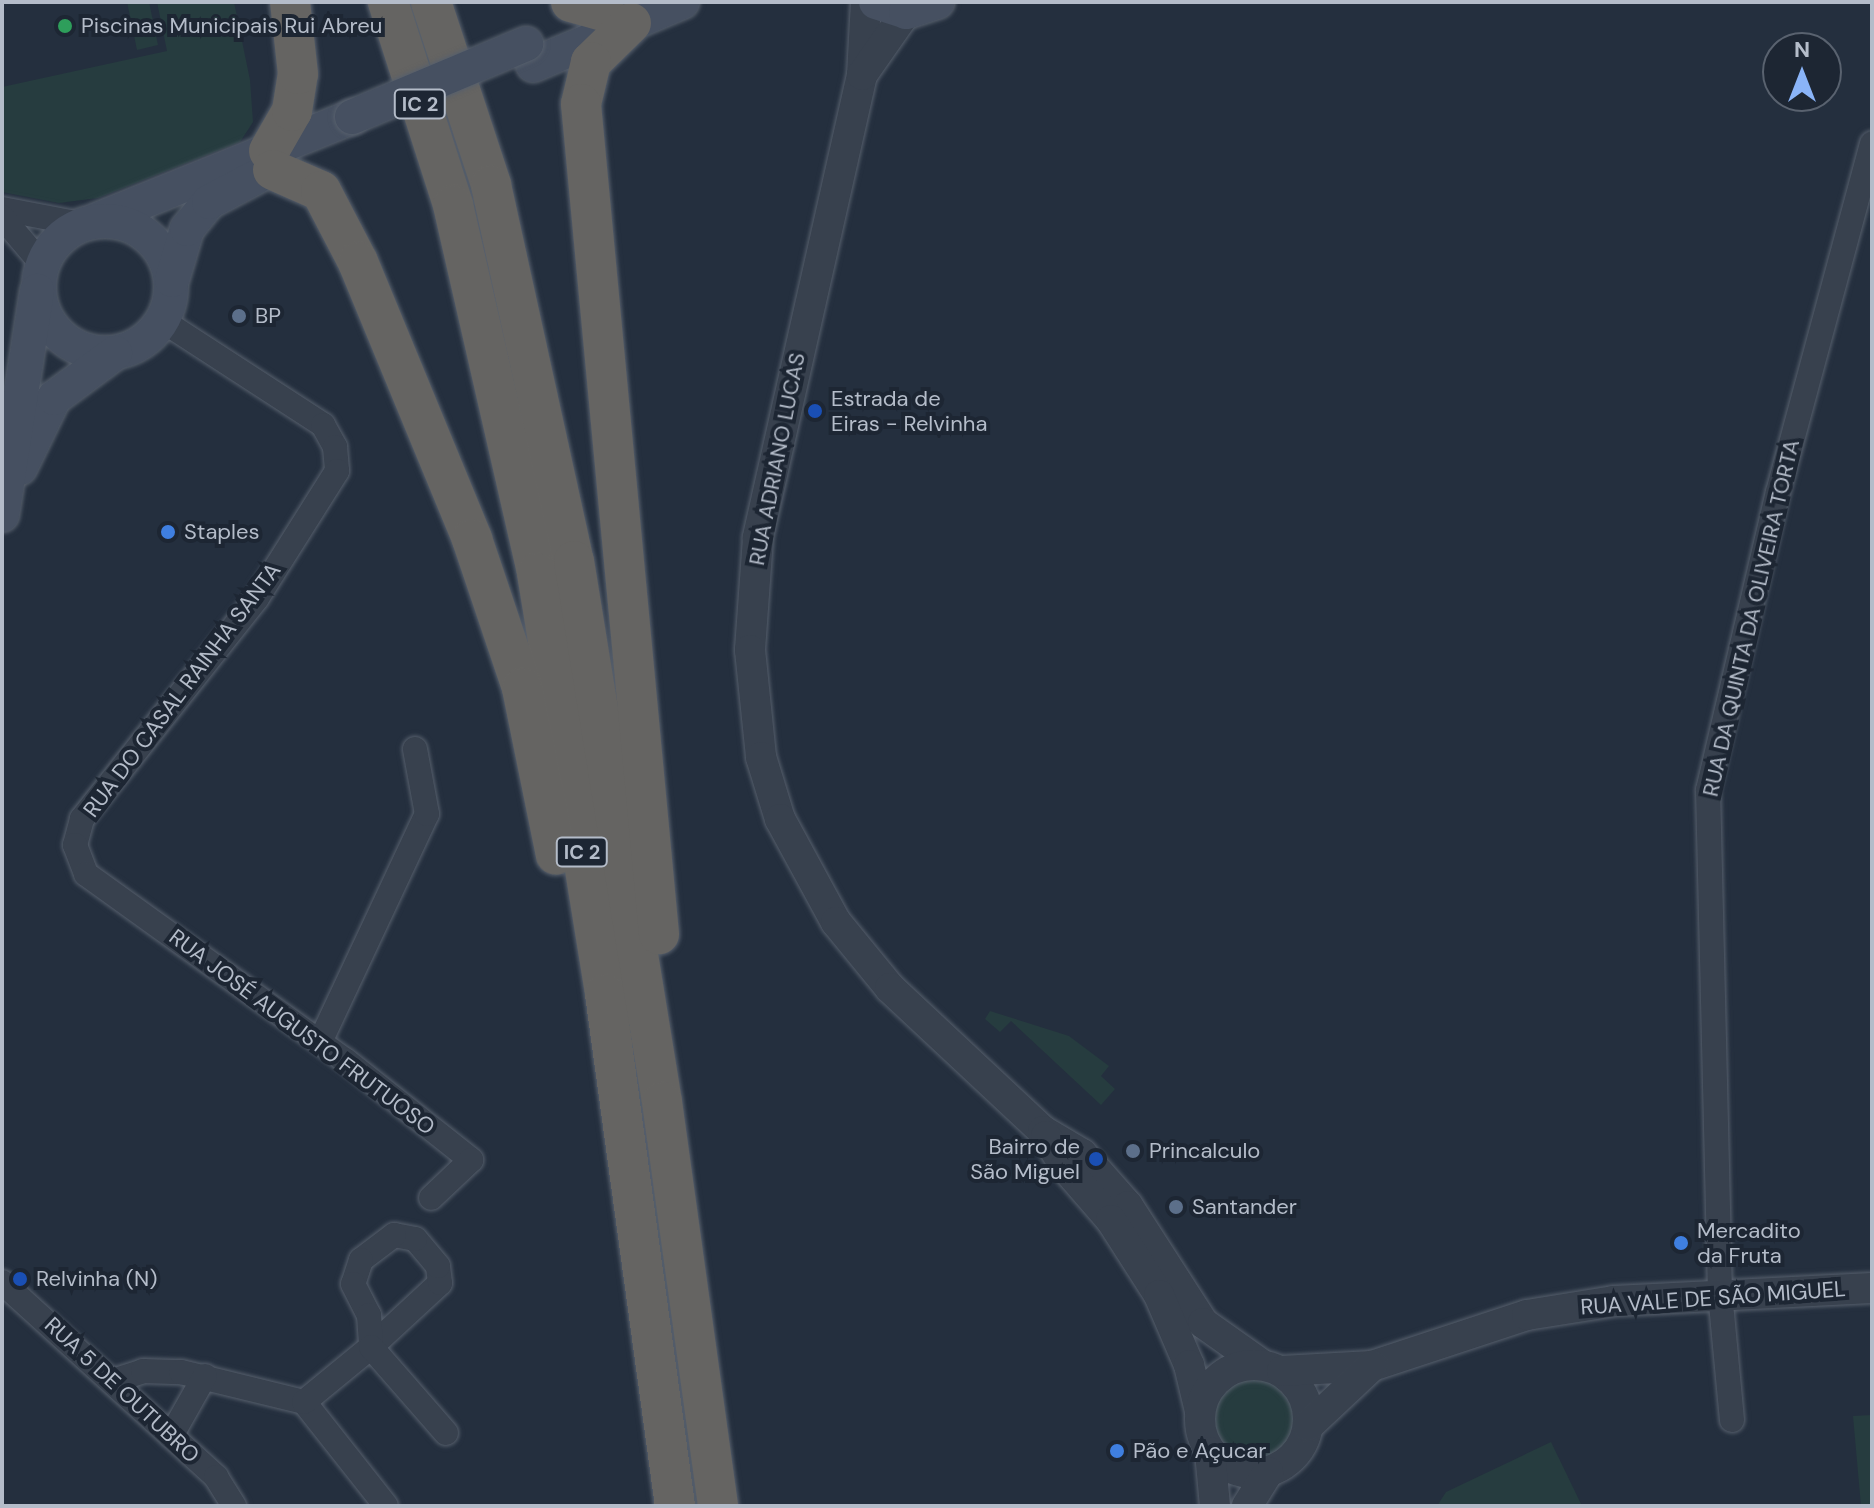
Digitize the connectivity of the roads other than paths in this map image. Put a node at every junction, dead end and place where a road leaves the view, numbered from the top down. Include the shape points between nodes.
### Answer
1 (290, 2) edge
2 (388, 2) edge
3 (431, 2) edge
4 (682, 2) edge
5 (866, 2) edge
6 (906, 5) edge
7 (609, 10) edge
8 (862, 75) junction
9 (1872, 143) edge
10 (271, 160) junction
11 (2, 209) edge
12 (2, 217) edge
13 (89, 223) junction
14 (40, 275) junction
15 (172, 280) junction
16 (163, 321) junction
17 (115, 353) junction
18 (4, 506) edge
19 (415, 749) dead end
20 (86, 874) joint
21 (320, 1042) junction
22 (662, 1102) junction
23 (620, 1108) junction
24 (1043, 1131) junction
25 (431, 1198) dead end
26 (2, 1282) edge
27 (1872, 1288) edge
28 (1720, 1294) junction
29 (371, 1347) junction
30 (1372, 1366) junction
31 (1271, 1368) junction
32 (205, 1376) junction
33 (113, 1381) junction
34 (304, 1402) junction
35 (1200, 1411) junction
36 (1732, 1420) dead end
37 (1308, 1426) junction
38 (446, 1433) dead end
39 (171, 1436) junction
40 (1210, 1452) junction
41 (1268, 1472) junction
42 (234, 1506) edge
43 (386, 1506) edge
44 (675, 1506) edge
45 (718, 1506) edge
46 (1215, 1506) edge
47 (1247, 1506) edge

1 - 10 highway via 298,74 292,111
2 - 23 highway, IC 2 via 453,205 537,573
3 - 22 highway, IC 2 via 491,185 574,561
4 - 7 main road
5 - 8 street, RUA ADRIANO LUCAS
6 - 8 street, RUA ADRIANO LUCAS
7 - 10 main road, bridge via 529,55
7 - 22 highway via 581,104 661,953
8 - 24 street, RUA ADRIANO LUCAS via 758,538 750,650 756,729 780,819 836,922 890,988
9 - 28 street, RUA DA QUINTA DA OLIVEIRA TORTA via 1778,492 1708,790
10 - 13 main road
10 - 15 main road via 209,202 187,229
10 - 23 highway via 321,191 358,262 472,539 522,688 574,940
11 - 13 street
12 - 14 street
13 - 14 main road via 57,240
13 - 15 main road via 118,221 154,242
14 - 17 main road via 47,319 70,345
14 - 18 main road
15 - 16 main road
16 - 17 main road via 134,348
16 - 20 street, RUA DO CASAL RAINHA SANTA via 323,425 335,447 337,471 257,598 82,819 75,845
17 - 18 main road via 54,398
19 - 21 street via 427,814
20 - 21 street, RUA JOSÉ AUGUSTO FRUTUOSO
21 - 25 street, RUA JOSÉ AUGUSTO FRUTUOSO via 471,1160
22 - 45 highway, IC 2
23 - 44 highway, IC 2
24 - 31 street, RUA ADRIANO LUCAS via 1082,1154 1128,1206 1203,1323
24 - 35 street, RUA ADRIANO LUCAS via 1065,1167 1111,1220 1159,1295 1189,1365
26 - 33 street, RUA 5 DE OUTUBRO
27 - 28 street, RUA VALE DE SÃO MIGUEL
28 - 30 street, RUA VALE DE SÃO MIGUEL via 1614,1301 1527,1315
28 - 36 street, RUA DA QUINTA DA OLIVEIRA TORTA
29 - 29 street via 369,1315 353,1284 361,1260 394,1235 415,1239 438,1266 440,1283
29 - 34 street
29 - 38 street
30 - 31 street, RUA VALE DE SÃO MIGUEL
30 - 37 street, RUA VALE DE SÃO MIGUEL
31 - 35 street via 1244,1365 1214,1381
31 - 37 street via 1304,1395
32 - 33 street via 143,1371
32 - 34 street
32 - 39 street
33 - 39 street, RUA 5 DE OUTUBRO
34 - 43 street
35 - 40 street
37 - 41 street via 1295,1455
39 - 42 street, RUA 5 DE OUTUBRO via 216,1477
40 - 41 street via 1236,1470
40 - 46 street
41 - 47 street

